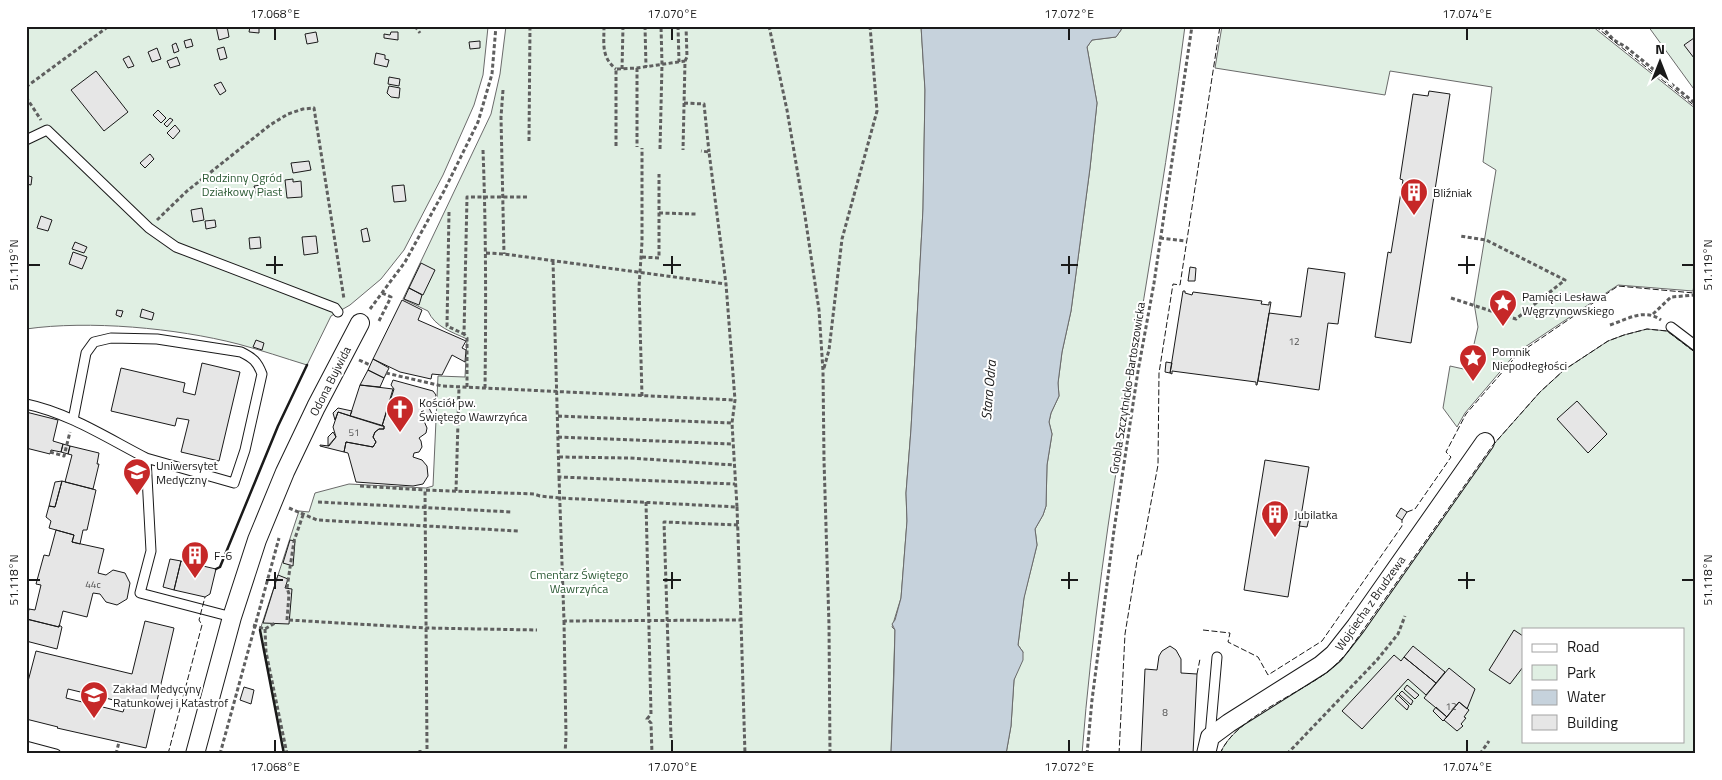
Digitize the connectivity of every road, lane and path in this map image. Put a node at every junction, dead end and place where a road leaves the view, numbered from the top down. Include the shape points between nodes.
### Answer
1 (109, 26) edge
2 (416, 26) edge
3 (496, 26) edge
4 (530, 26) edge
5 (604, 26) edge
6 (623, 26) edge
7 (645, 26) edge
8 (661, 26) edge
9 (678, 26) edge
10 (686, 26) edge
11 (769, 26) edge
12 (870, 26) edge
13 (1192, 26) edge
14 (1601, 26) edge
15 (420, 33) dead end
16 (685, 61) junction
17 (679, 62) junction
18 (662, 64) junction
19 (646, 66) junction
20 (637, 68) junction
21 (616, 69) junction
22 (622, 69) junction
23 (26, 87) edge
24 (503, 90) dead end
25 (26, 98) edge
26 (684, 103) junction
27 (1696, 104) edge
28 (47, 130) junction
29 (26, 140) edge
30 (530, 141) dead end
31 (616, 146) dead end
32 (637, 147) dead end
33 (642, 148) dead end
34 (660, 149) dead end
35 (483, 150) dead end
36 (683, 150) dead end
37 (701, 151) dead end
38 (708, 152) junction
39 (659, 174) dead end
40 (484, 197) junction
41 (504, 197) junction
42 (527, 197) dead end
43 (449, 212) dead end
44 (659, 213) junction
45 (696, 214) dead end
46 (149, 228) junction
47 (1460, 236) dead end
48 (1160, 238) junction
49 (1186, 241) dead end
50 (486, 253) junction
51 (504, 254) junction
52 (642, 257) junction
53 (552, 261) junction
54 (641, 272) junction
55 (726, 284) junction
56 (382, 293) junction
57 (1696, 295) edge
58 (1451, 298) dead end
59 (336, 310) joint
60 (1653, 314) junction
61 (1610, 325) dead end
62 (367, 326) junction
63 (1670, 327) joint
64 (464, 334) junction
65 (1696, 346) edge
66 (363, 352) dead end
67 (354, 368) dead end
68 (823, 371) junction
69 (386, 373) dead end
70 (458, 387) junction
71 (467, 387) junction
72 (485, 388) junction
73 (557, 392) junction
74 (642, 396) junction
75 (734, 400) junction
76 (26, 404) edge
77 (558, 416) junction
78 (73, 420) junction
79 (732, 423) junction
80 (558, 437) junction
81 (1485, 442) dead end
82 (733, 444) junction
83 (50, 452) dead end
84 (559, 457) junction
85 (146, 458) junction
86 (734, 465) junction
87 (559, 477) junction
88 (735, 484) junction
89 (360, 486) dead end
90 (425, 490) junction
91 (456, 491) junction
92 (560, 498) junction
93 (292, 499) dead end
94 (318, 502) dead end
95 (646, 502) junction
96 (737, 507) junction
97 (288, 508) junction
98 (424, 509) junction
99 (512, 512) dead end
100 (303, 515) junction
101 (286, 517) dead end
102 (738, 525) junction
103 (424, 527) junction
104 (518, 531) dead end
105 (280, 535) dead end
106 (1406, 616) dead end
107 (232, 617) junction
108 (741, 620) junction
109 (649, 621) junction
110 (667, 621) junction
111 (564, 622) junction
112 (275, 623) dead end
113 (426, 628) junction
114 (537, 630) dead end
115 (1217, 657) dead end
116 (671, 738) dead end
117 (1489, 741) dead end
118 (119, 742) dead end
119 (1208, 745) edge
120 (26, 746) edge
121 (427, 749) dead end
122 (56, 754) edge
123 (116, 754) edge
124 (195, 754) edge
125 (220, 754) edge
126 (287, 754) edge
127 (565, 754) edge
128 (652, 754) edge
129 (745, 754) edge
130 (830, 754) edge
131 (1087, 754) edge
132 (1287, 754) edge
133 (1480, 754) edge

1 - 23 path
2 - 15 path
3 - 56 path via 492,74 478,122 414,246
4 - 30 path
5 - 21 path via 605,56
6 - 22 path
7 - 19 path
8 - 18 path
9 - 17 path
10 - 16 path
11 - 68 path via 805,216 819,310
12 - 68 path via 877,111 842,238 829,350
13 - 48 path, Grobla Szczytnicko-Bartoszowicka
14 - 27 path via 1614,40
16 - 17 path
16 - 26 path
17 - 18 path
18 - 19 path
18 - 34 path
19 - 20 path
20 - 22 path
20 - 32 path
21 - 22 path
21 - 31 path
24 - 41 path
25 - 28 path
26 - 36 path
26 - 38 path via 704,104
28 - 29 lane
28 - 46 lane
33 - 52 path
35 - 40 path
37 - 38 path
38 - 55 path
39 - 44 path
40 - 41 path
40 - 50 path
40 - 64 path via 467,197
41 - 42 path
41 - 51 path
43 - 64 path via 447,326
44 - 45 path
44 - 52 path via 659,258
46 - 59 lane via 176,247
46 - 59 path via 187,191 270,125 288,114 314,108 345,298
47 - 58 path via 1486,240 1565,280 1516,319
48 - 49 path
48 - 131 path, Grobla Szczytnicko-Bartoszowicka via 1114,530
50 - 51 path
50 - 72 path
51 - 53 path
52 - 54 path
53 - 54 path
53 - 73 path
54 - 55 path
54 - 74 path
55 - 75 path
56 - 62 path
56 - 62 path via 391,297
57 - 60 path via 1671,297
60 - 61 path via 1642,314
60 - 63 path
62 - 107 street, Odona Bujwida via 316,407 284,472
63 - 65 lane
64 - 71 path via 468,338
66 - 67 path
68 - 130 path
69 - 70 path
70 - 71 path
70 - 91 path
71 - 72 path
72 - 73 path
73 - 74 path
73 - 77 path
74 - 75 path
75 - 79 path
76 - 78 lane via 46,408
77 - 79 path
77 - 80 path
78 - 83 path via 64,456
78 - 85 lane
78 - 85 lane via 86,354 94,342 111,338 157,339 241,352 258,363 262,374 234,483
79 - 82 path
80 - 82 path
80 - 84 path
81 - 119 street, Wojciecha z Brudzewa via 1334,654 1229,723
82 - 86 path
84 - 86 path
84 - 87 path
85 - 107 lane via 151,551 140,593
86 - 88 path
87 - 88 path
87 - 92 path
88 - 96 path
89 - 90 path
90 - 91 path
90 - 98 path
91 - 92 path
92 - 95 path
92 - 111 path
93 - 97 path
94 - 98 path
95 - 96 path
95 - 109 path
96 - 102 path
97 - 100 path
97 - 101 path
98 - 99 path
98 - 103 path
100 - 103 path via 317,520
100 - 113 path via 294,541 287,588 288,620
102 - 108 path
102 - 110 path via 664,522
103 - 104 path
103 - 113 path
105 - 125 path
106 - 132 path via 1398,634 1377,660
107 - 124 street, Odona Bujwida
108 - 110 path
108 - 129 path
109 - 110 path
109 - 111 path
109 - 128 path via 651,714 647,719 651,724
110 - 116 path
111 - 127 path
112 - 126 path via 263,628
113 - 114 path
113 - 121 path
115 - 119 lane
117 - 133 path
118 - 123 path
120 - 122 lane

